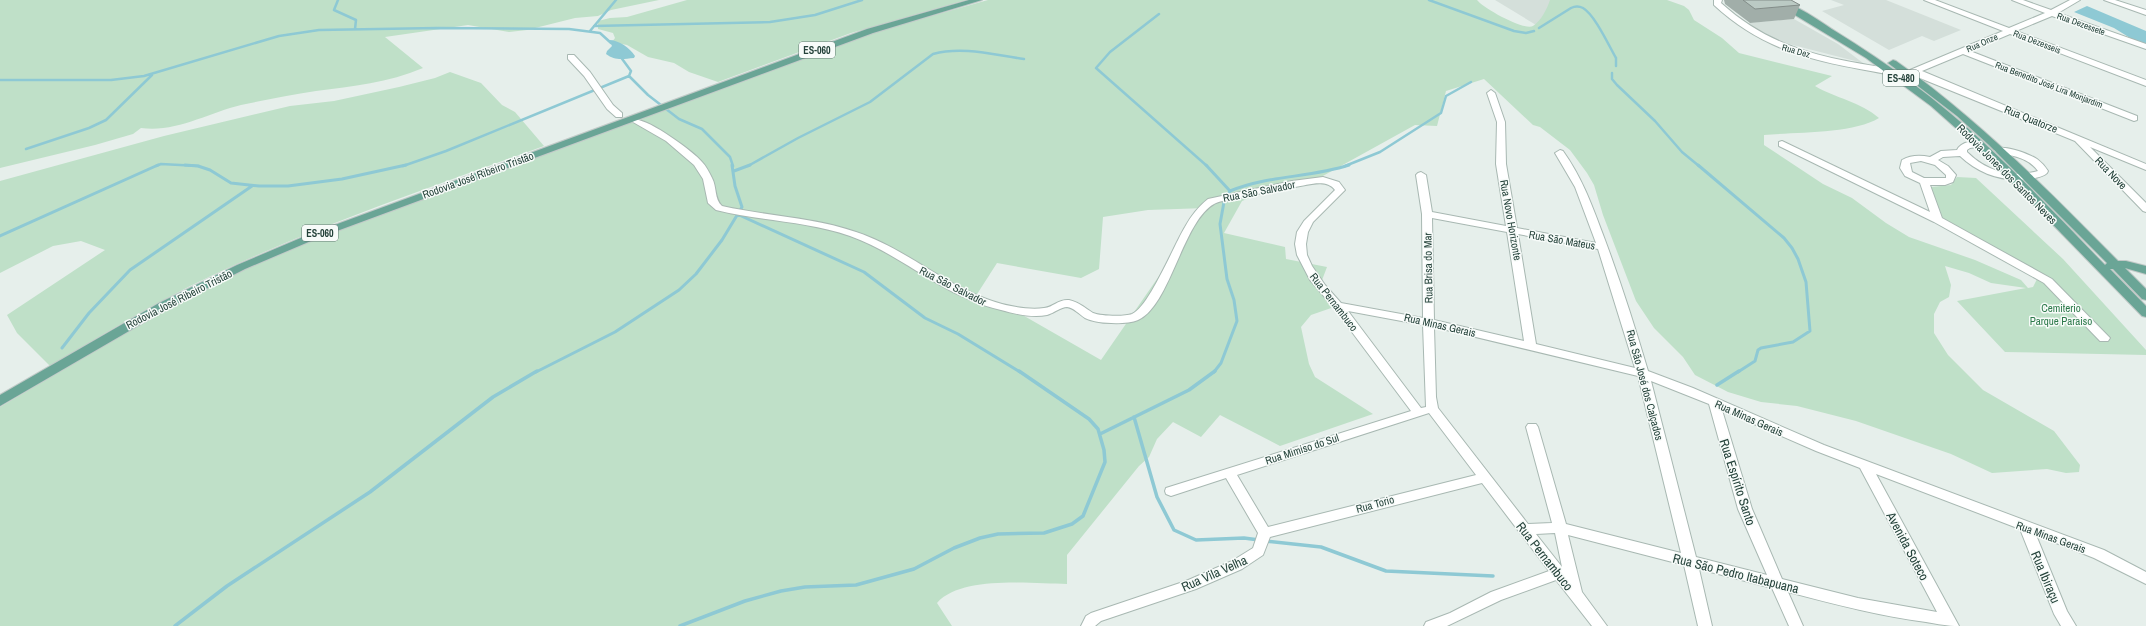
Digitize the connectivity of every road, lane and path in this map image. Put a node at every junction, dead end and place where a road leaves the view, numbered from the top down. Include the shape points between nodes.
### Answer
1 (978, 0) edge
2 (1718, 0) edge
3 (1774, 0) edge
4 (1786, 0) edge
5 (1928, 0) edge
6 (2016, 0) edge
7 (2076, 0) edge
8 (2108, 0) edge
9 (2052, 13) junction
10 (2146, 13) edge
11 (2010, 31) junction
12 (2146, 47) edge
13 (1964, 51) junction
14 (571, 57) dead end
15 (1892, 72) junction
16 (1912, 73) junction
17 (2146, 83) edge
18 (1491, 93) dead end
19 (619, 115) dead end
20 (2134, 118) dead end
21 (637, 122) dead end
22 (2076, 137) junction
23 (1782, 144) dead end
24 (1980, 144) junction
25 (1999, 150) junction
26 (1560, 153) dead end
27 (1962, 153) junction
28 (1932, 160) junction
29 (2146, 167) edge
30 (1421, 175) dead end
31 (2012, 177) junction
32 (2027, 177) junction
33 (1924, 182) junction
34 (1340, 190) joint
35 (2146, 209) edge
36 (1427, 214) junction
37 (1938, 220) junction
38 (1514, 231) junction
39 (1602, 247) junction
40 (2115, 265) junction
41 (2101, 267) junction
42 (2146, 270) edge
43 (2146, 296) edge
44 (1338, 306) junction
45 (2146, 313) edge
46 (1428, 322) junction
47 (2104, 338) dead end
48 (1531, 347) junction
49 (1644, 374) junction
50 (0, 401) edge
51 (1714, 402) junction
52 (1432, 410) junction
53 (1418, 412) junction
54 (1532, 427) dead end
55 (1865, 466) junction
56 (1229, 473) junction
57 (1485, 478) junction
58 (1171, 491) dead end
59 (1560, 528) junction
60 (2026, 528) junction
61 (1525, 529) junction
62 (1265, 533) junction
63 (1690, 562) junction
64 (1559, 573) junction
65 (2146, 578) edge
66 (1779, 583) junction
67 (1576, 594) junction
68 (1949, 622) edge
69 (1088, 626) edge
70 (1431, 626) edge
71 (1600, 626) edge
72 (1705, 626) edge
73 (1796, 626) edge
74 (2069, 626) edge

1 - 50 main road, Rodovia José Ribeiro Tristão / ES-060 via 859,34 314,236 241,267 163,306
2 - 15 street, Rua Dez via 1717,3 1722,9 1772,44 1809,55
3 - 15 main road, Rodovia Jones dos Santos Neves / ES-480 via 1815,22
4 - 16 main road, Rodovia Jones dos Santos Neves / ES-480
5 - 11 street, Rua Dezesseis
6 - 9 street, Rua Dezessete
7 - 9 street, Rua Onze
8 - 10 street
9 - 11 street, Rua Onze
9 - 12 street, Rua Dezessete
11 - 13 street, Rua Onze
11 - 17 street, Rua Dezesseis
13 - 16 street, Rua Onze
13 - 20 street, Rua Benedito José Lira Monjardim
14 - 19 street
15 - 24 main road, Rodovia Jones dos Santos Neves / ES-480
16 - 22 street, Rua Quatorze
16 - 25 main road, Rodovia Jones dos Santos Neves / ES-480
18 - 38 street, Rua Novo Horizonte via 1501,122 1502,164
21 - 34 street, Rua São Salvador via 669,138 698,163 708,179 715,205 745,214 852,234 879,245 967,295 1004,309 1050,311 1065,303 1079,307 1094,317 1129,318 1140,315 1151,300 1203,206 1211,201 1323,180 1336,184
22 - 29 street, Rua Quatorze
22 - 35 street, Rua Nove
23 - 37 street
24 - 27 street via 1968,145 1962,149
24 - 31 main road, Rodovia Jones dos Santos Neves / ES-480
25 - 32 main road, Rodovia Jones dos Santos Neves / ES-480
25 - 32 street via 2014,152 2028,158 2043,171
26 - 39 street, Rua São José dos Calçados via 1573,170
27 - 28 street via 1941,154
27 - 31 street via 1977,167
28 - 33 street via 1945,168 1951,178 1947,182
28 - 33 street via 1914,158 1904,164 1907,172
30 - 36 street, Rua Brisa do Mar
31 - 32 street
31 - 41 main road, Rodovia Jones dos Santos Neves / ES-480
32 - 40 main road, Rodovia Jones dos Santos Neves / ES-480
33 - 37 street
34 - 44 street, Rua Pernambuco via 1310,220 1303,230 1299,245 1305,264 1324,292
36 - 38 street, Rua São Mateus
36 - 46 street, Rua Brisa do Mar
37 - 47 street via 2048,281
38 - 39 street, Rua São Mateus
38 - 48 street, Rua Novo Horizonte
39 - 49 street, Rua São José dos Calçados
40 - 41 main road
40 - 42 main road via 2126,264
40 - 43 main road, Rodovia Jones dos Santos Neves / ES-480
41 - 45 main road, Rodovia Jones dos Santos Neves / ES-480
44 - 46 street, Rua Minas Gerais
44 - 53 street, Rua Pernambuco
46 - 48 street, Rua Minas Gerais
46 - 52 street, Rua Brisa do Mar
48 - 49 street, Rua Minas Gerais
49 - 51 street, Rua Minas Gerais
49 - 63 street, Rua São José dos Calçados
51 - 55 street, Rua Minas Gerais via 1783,434
51 - 66 street, Rua Espírito Santo via 1745,509
52 - 53 street, Rua Mimiso do Sul
52 - 57 street, Rua Pernambuco
53 - 56 street, Rua Mimiso do Sul
54 - 59 street
55 - 60 street, Rua Minas Gerais
55 - 68 street, Avenida Soteco
56 - 58 street, Rua Mimiso do Sul
56 - 62 street
57 - 61 street, Rua Pernambuco
57 - 62 street, Rua Torio
59 - 61 street, Rua São Pedro Itabapuana
59 - 63 street, Rua São Pedro Itabapuana
59 - 67 street
60 - 65 street, Rua Minas Gerais via 2099,554
60 - 74 street, Rua Ibiraçu via 2056,602
61 - 64 street, Rua Pernambuco
62 - 69 street, Rua Vila Velha via 1258,551 1237,565 1191,585 1096,617
63 - 66 street, Rua São Pedro Itabapuana
63 - 72 street, Rua São José dos Calçados
64 - 67 street, Rua Pernambuco
64 - 70 street via 1496,596
66 - 68 street, Rua São Pedro Itabapuana via 1877,608
66 - 73 street, Rua Espírito Santo
67 - 71 street, Rua Pernambuco

